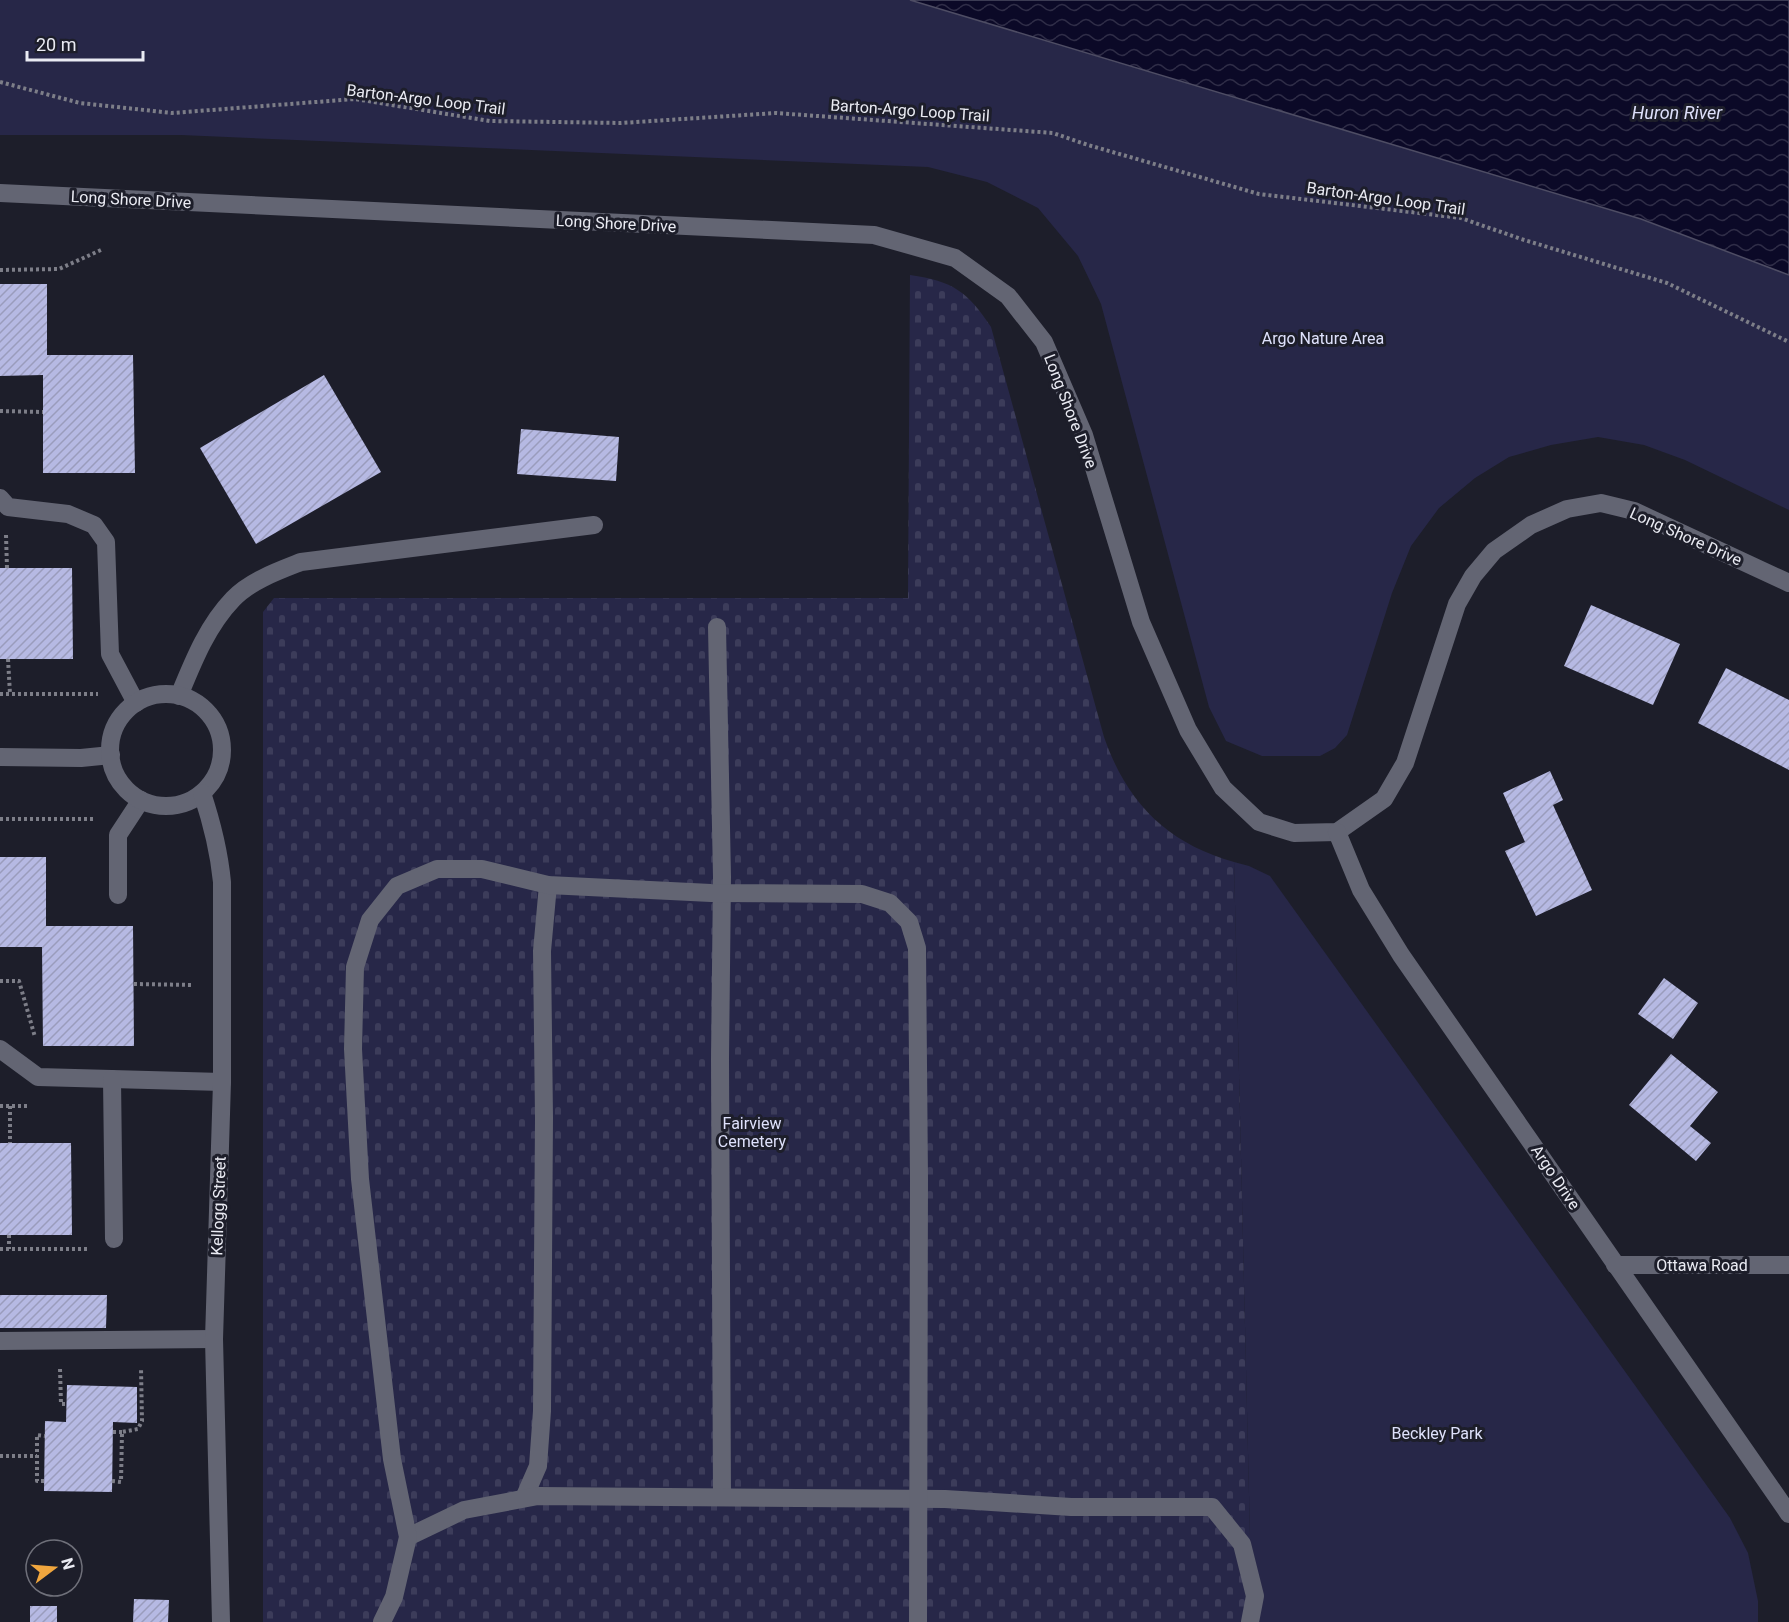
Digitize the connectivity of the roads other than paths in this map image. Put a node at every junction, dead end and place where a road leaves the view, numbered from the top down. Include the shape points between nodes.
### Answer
1 (0, 193) edge
2 (0, 498) edge
3 (594, 525) dead end
4 (1789, 583) edge
5 (717, 627) dead end
6 (179, 696) junction
7 (136, 703) junction
8 (111, 755) junction
9 (0, 757) edge
10 (202, 793) junction
11 (141, 800) junction
12 (1337, 832) junction
13 (548, 885) junction
14 (722, 893) junction
15 (118, 895) dead end
16 (0, 1049) edge
17 (112, 1079) junction
18 (222, 1082) junction
19 (114, 1239) dead end
20 (1789, 1264) edge
21 (1615, 1265) junction
22 (214, 1339) junction
23 (0, 1341) edge
24 (722, 1497) junction
25 (524, 1498) junction
26 (918, 1499) junction
27 (1789, 1514) edge
28 (408, 1537) junction
29 (221, 1622) edge
30 (382, 1622) edge
31 (918, 1622) edge
32 (1250, 1622) edge

1 - 12 street, Long Shore Drive via 874,235 955,258 1008,296 1044,342 1084,435 1140,622 1188,729 1222,788 1259,822 1294,833
2 - 7 street via 8,507 68,514 94,525 106,543 110,654
3 - 6 street via 301,562 264,577 233,599 207,634
4 - 12 street, Long Shore Drive via 1634,511 1601,503 1567,509 1531,525 1494,551 1457,604 1405,763 1384,799
5 - 14 street
6 - 7 street via 161,694
6 - 10 street via 197,703 219,732 219,768
7 - 8 street via 116,724
8 - 9 street
8 - 11 street via 117,777 128,792
10 - 11 street via 180,805 162,806
10 - 18 street, Kellogg Street via 219,850 222,882
11 - 15 street via 118,835
12 - 21 street, Argo Drive via 1361,890 1401,955
13 - 14 street
13 - 25 street via 542,951 542,1412 538,1466
13 - 28 street via 482,869 437,869 397,886 370,920 355,967 360,1179 392,1459
14 - 24 street
14 - 26 street via 862,894 890,903 909,922 917,948
16 - 17 street via 38,1077
17 - 18 street
17 - 19 street
18 - 22 street, Kellogg Street
20 - 21 street, Ottawa Road
21 - 27 street, Argo Drive
22 - 23 street
22 - 29 street, Kellogg Street
24 - 25 street
24 - 26 street
25 - 28 street via 464,1510
26 - 31 street
26 - 32 street via 1071,1507 1212,1507 1242,1544 1255,1596
28 - 30 street via 394,1597

